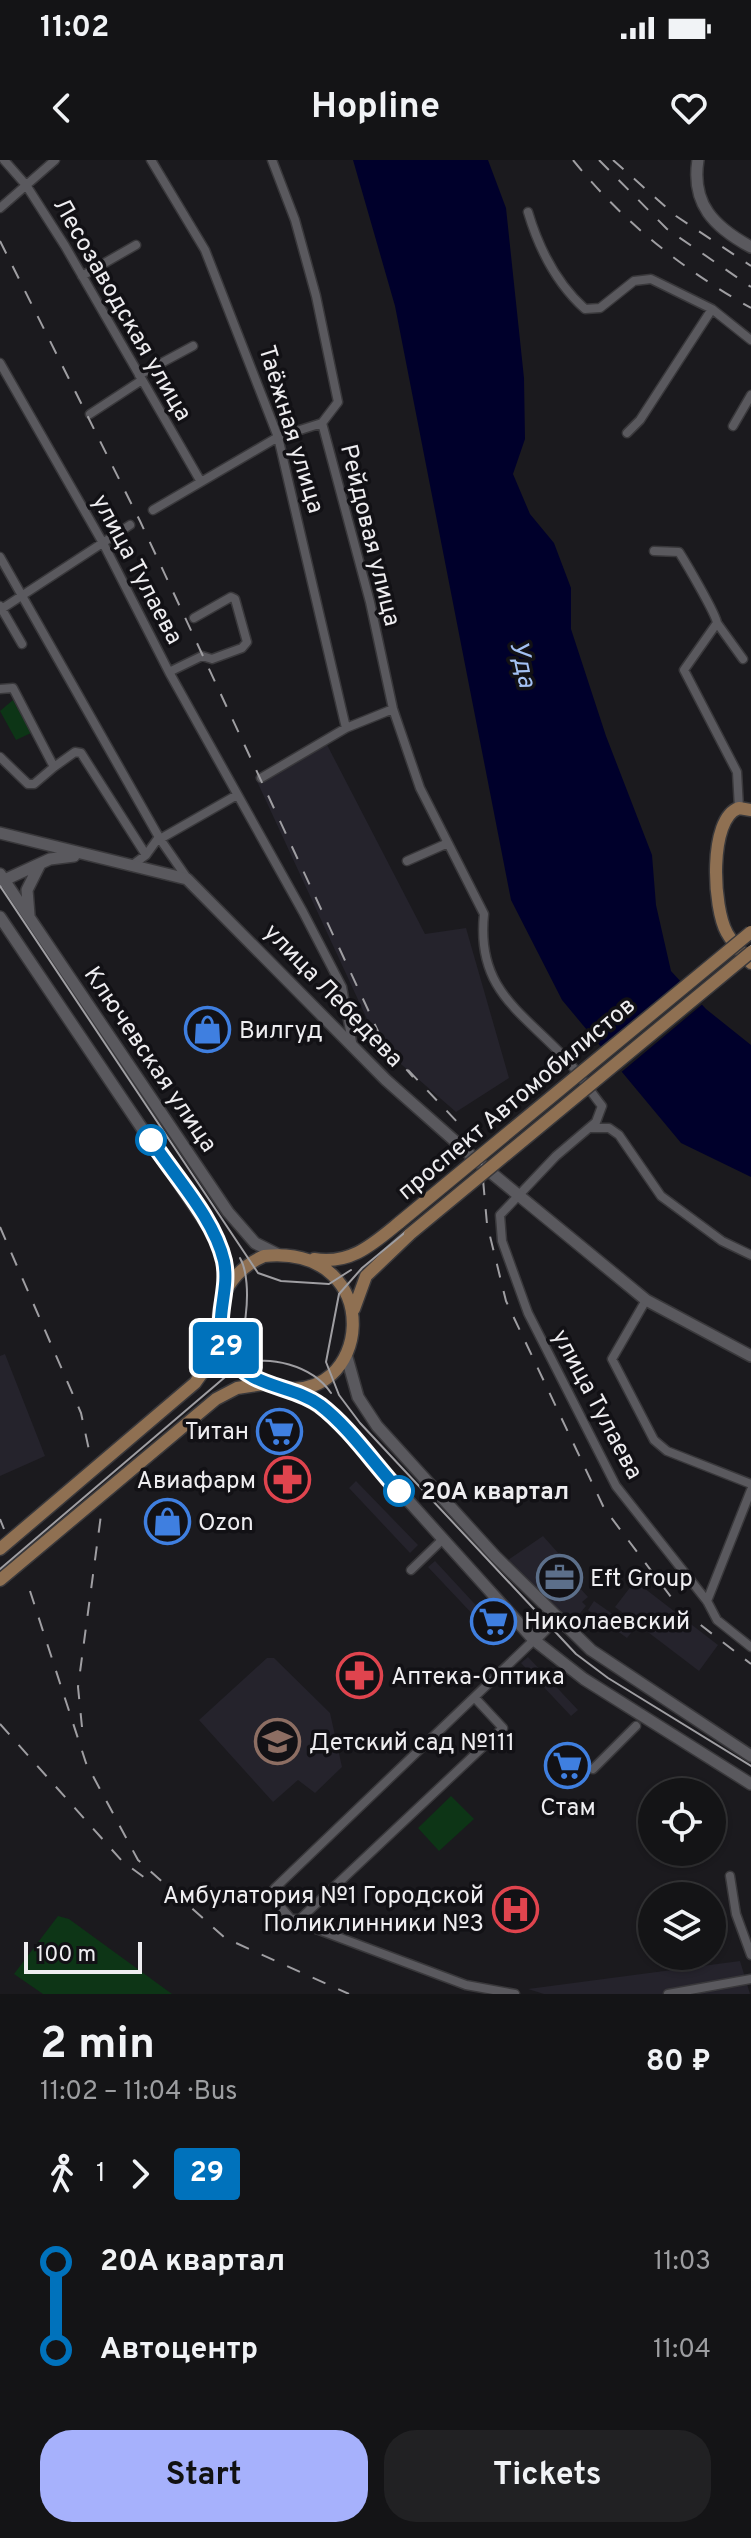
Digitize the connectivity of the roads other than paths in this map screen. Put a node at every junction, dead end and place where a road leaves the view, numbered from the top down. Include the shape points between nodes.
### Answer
1 (4, 160) edge
2 (55, 160) edge
3 (151, 160) edge
4 (272, 160) edge
5 (698, 160) edge
6 (26, 185) junction
7 (0, 208) edge
8 (528, 212) dead end
9 (136, 245) dead end
10 (751, 247) edge
11 (82, 276) junction
12 (712, 309) junction
13 (751, 340) edge
14 (193, 346) dead end
15 (0, 363) edge
16 (141, 378) junction
17 (751, 395) edge
18 (90, 414) dead end
19 (322, 423) junction
20 (733, 426) dead end
21 (627, 433) dead end
22 (278, 437) junction
23 (201, 482) junction
24 (153, 510) dead end
25 (130, 525) dead end
26 (103, 543) junction
27 (654, 551) dead end
28 (0, 557) edge
29 (24, 597) junction
30 (1, 608) edge
31 (194, 618) dead end
32 (717, 623) junction
33 (22, 644) dead end
34 (743, 659) dead end
35 (169, 672) junction
36 (0, 689) edge
37 (393, 709) junction
38 (346, 728) junction
39 (0, 757) edge
40 (54, 767) junction
41 (261, 778) dead end
42 (237, 795) junction
43 (745, 809) edge
44 (0, 833) edge
45 (160, 838) junction
46 (448, 843) junction
47 (146, 855) junction
48 (86, 856) junction
49 (407, 861) dead end
50 (42, 863) junction
51 (130, 866) junction
52 (1, 879) edge
53 (187, 879) junction
54 (0, 917) edge
55 (30, 920) junction
56 (751, 932) edge
57 (751, 952) edge
58 (751, 963) edge
59 (352, 1042) junction
60 (590, 1128) junction
61 (519, 1195) junction
62 (279, 1255) junction
63 (751, 1255) edge
64 (295, 1256) junction
65 (224, 1291) junction
66 (646, 1300) junction
67 (354, 1309) junction
68 (219, 1328) junction
69 (346, 1354) junction
70 (751, 1356) edge
71 (266, 1384) junction
72 (295, 1392) junction
73 (751, 1484) edge
74 (751, 1490) edge
75 (443, 1539) junction
76 (0, 1549) edge
77 (411, 1570) dead end
78 (0, 1580) edge
79 (707, 1601) junction
80 (556, 1618) junction
81 (534, 1640) junction
82 (751, 1647) edge
83 (475, 1698) junction
84 (636, 1726) dead end
85 (751, 1756) edge
86 (593, 1769) dead end
87 (751, 1784) edge
88 (730, 1876) dead end
89 (295, 1921) junction
90 (751, 1955) edge
91 (751, 1979) edge
92 (515, 1994) edge
93 (668, 1994) edge

1 - 6 street, Лесозаводская улица
2 - 6 street
3 - 22 street, Таёжная улица via 205,250
4 - 19 street, Рейдовая улица via 316,296 338,402
5 - 10 main road via 694,182 701,206 710,219
6 - 7 street
6 - 11 street, Лесозаводская улица
8 - 12 street via 538,246 571,297 585,309 600,308 642,278
9 - 11 street
11 - 16 street, Лесозаводская улица
12 - 13 street
12 - 21 street
14 - 16 street
15 - 26 street, улица Тулаева
16 - 18 street
16 - 23 street, Лесозаводская улица
17 - 20 street
19 - 22 street
19 - 37 street, Рейдовая улица
22 - 23 street
22 - 38 street, Таёжная улица
23 - 24 street
25 - 26 street
26 - 29 street
26 - 35 street, улица Тулаева
27 - 32 street via 679,552
28 - 29 street, улица Лебедева
29 - 30 street
29 - 45 street, улица Лебедева
30 - 33 street
31 - 35 street via 231,597 247,642
32 - 34 street
32 - 43 street via 684,670 737,772
35 - 42 street, улица Тулаева
36 - 40 street via 13,688
37 - 38 street
37 - 46 street, Рейдовая улица via 420,788
38 - 41 street
39 - 40 street via 28,784
40 - 47 street via 81,753
42 - 45 street
42 - 59 street, улица Тулаева via 342,987
43 - 58 main road via 726,818 718,846 717,892 726,933
44 - 48 main road
45 - 47 street
45 - 53 street, улица Лебедева
46 - 49 street
46 - 60 street, Рейдовая улица via 484,914 480,931 498,990 602,1106
47 - 51 street
48 - 50 main road
48 - 51 main road
50 - 52 main road
50 - 55 main road via 27,890
51 - 53 main road
52 - 55 main road, Ключевская улица
53 - 59 main road, улица Лебедева
54 - 65 main road, Ключевская улица via 217,1240 226,1271
55 - 62 main road, Ключевская улица via 228,1212 255,1243
56 - 64 main road, проспект Автомобилистов, bridge via 366,1250 344,1260
57 - 67 main road, проспект Автомобилистов, bridge via 410,1234 366,1276
59 - 61 main road, улица Лебедева via 409,1102
60 - 61 street
60 - 63 street via 609,1128 619,1135 661,1196 722,1241
61 - 66 main road, улица Лебедева
61 - 79 street, улица Тулаева via 500,1215 502,1241 528,1313 616,1486
62 - 64 main road
62 - 65 main road via 244,1265
64 - 67 main road via 334,1275
65 - 68 main road
66 - 70 main road, улица Лебедева
66 - 73 street via 612,1359 654,1440 667,1451
67 - 69 main road
68 - 71 main road via 234,1362
68 - 76 main road via 210,1362 195,1383
69 - 72 main road via 329,1376
69 - 80 main road via 358,1397 377,1426
71 - 72 main road
71 - 78 main road via 237,1388 216,1399
72 - 75 main road via 332,1416
74 - 79 street
75 - 77 street
75 - 81 main road
79 - 82 street, улица Тулаева via 717,1620
80 - 81 main road
80 - 85 main road via 591,1650
81 - 83 street
81 - 87 main road via 584,1679
83 - 89 street via 270,1894
83 - 89 street via 503,1728
84 - 86 street
88 - 90 street
89 - 92 street via 466,1985
91 - 93 street

